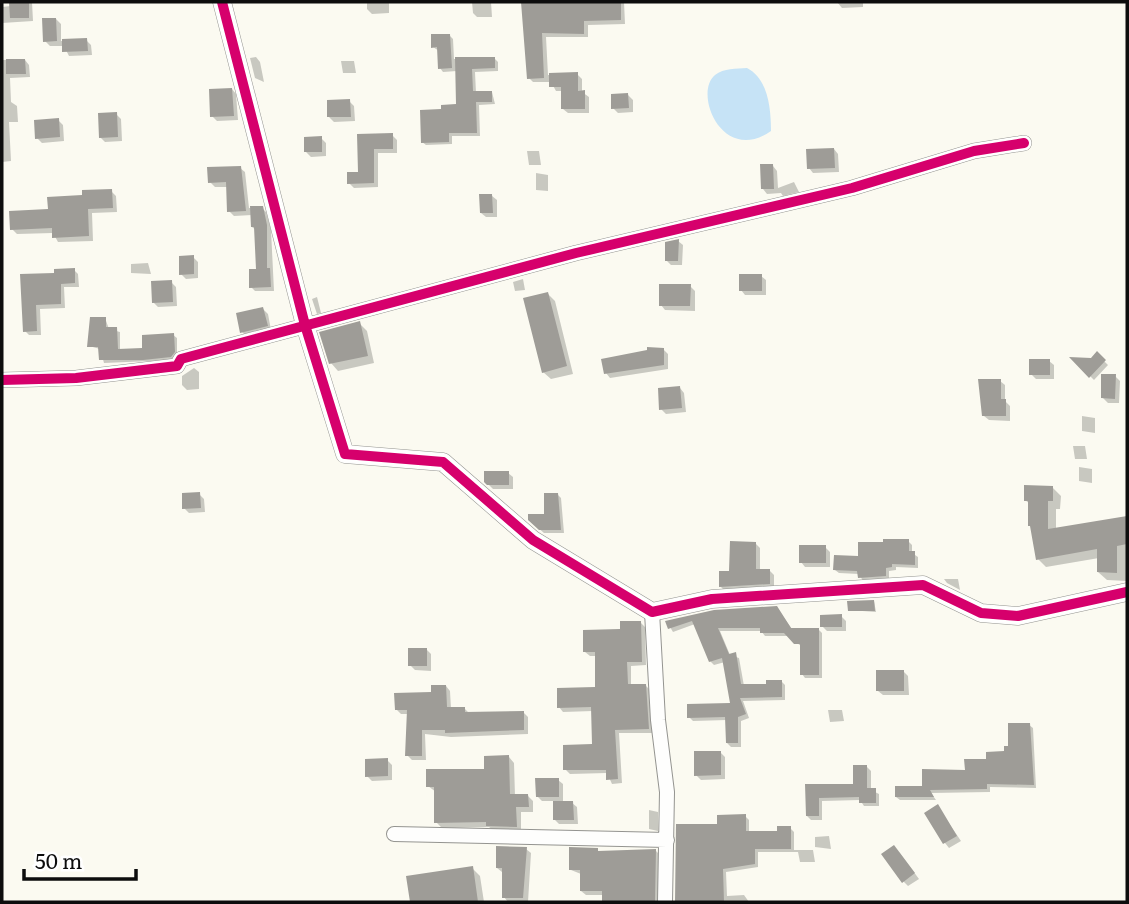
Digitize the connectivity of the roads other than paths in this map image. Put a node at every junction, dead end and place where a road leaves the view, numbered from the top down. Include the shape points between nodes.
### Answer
1 (222, 2) edge
2 (1024, 143) dead end
3 (305, 325) junction
4 (2, 380) edge
5 (1127, 592) edge
6 (652, 612) junction
7 (394, 834) dead end
8 (667, 840) junction
9 (665, 902) edge

1 - 3 street
2 - 3 street via 974,151 852,188 576,253
3 - 4 street via 181,359 177,366 76,378
3 - 6 street via 345,454 443,462 533,540
5 - 6 street via 1018,616 981,613 923,584 712,599
6 - 8 street
7 - 8 street
8 - 9 street

